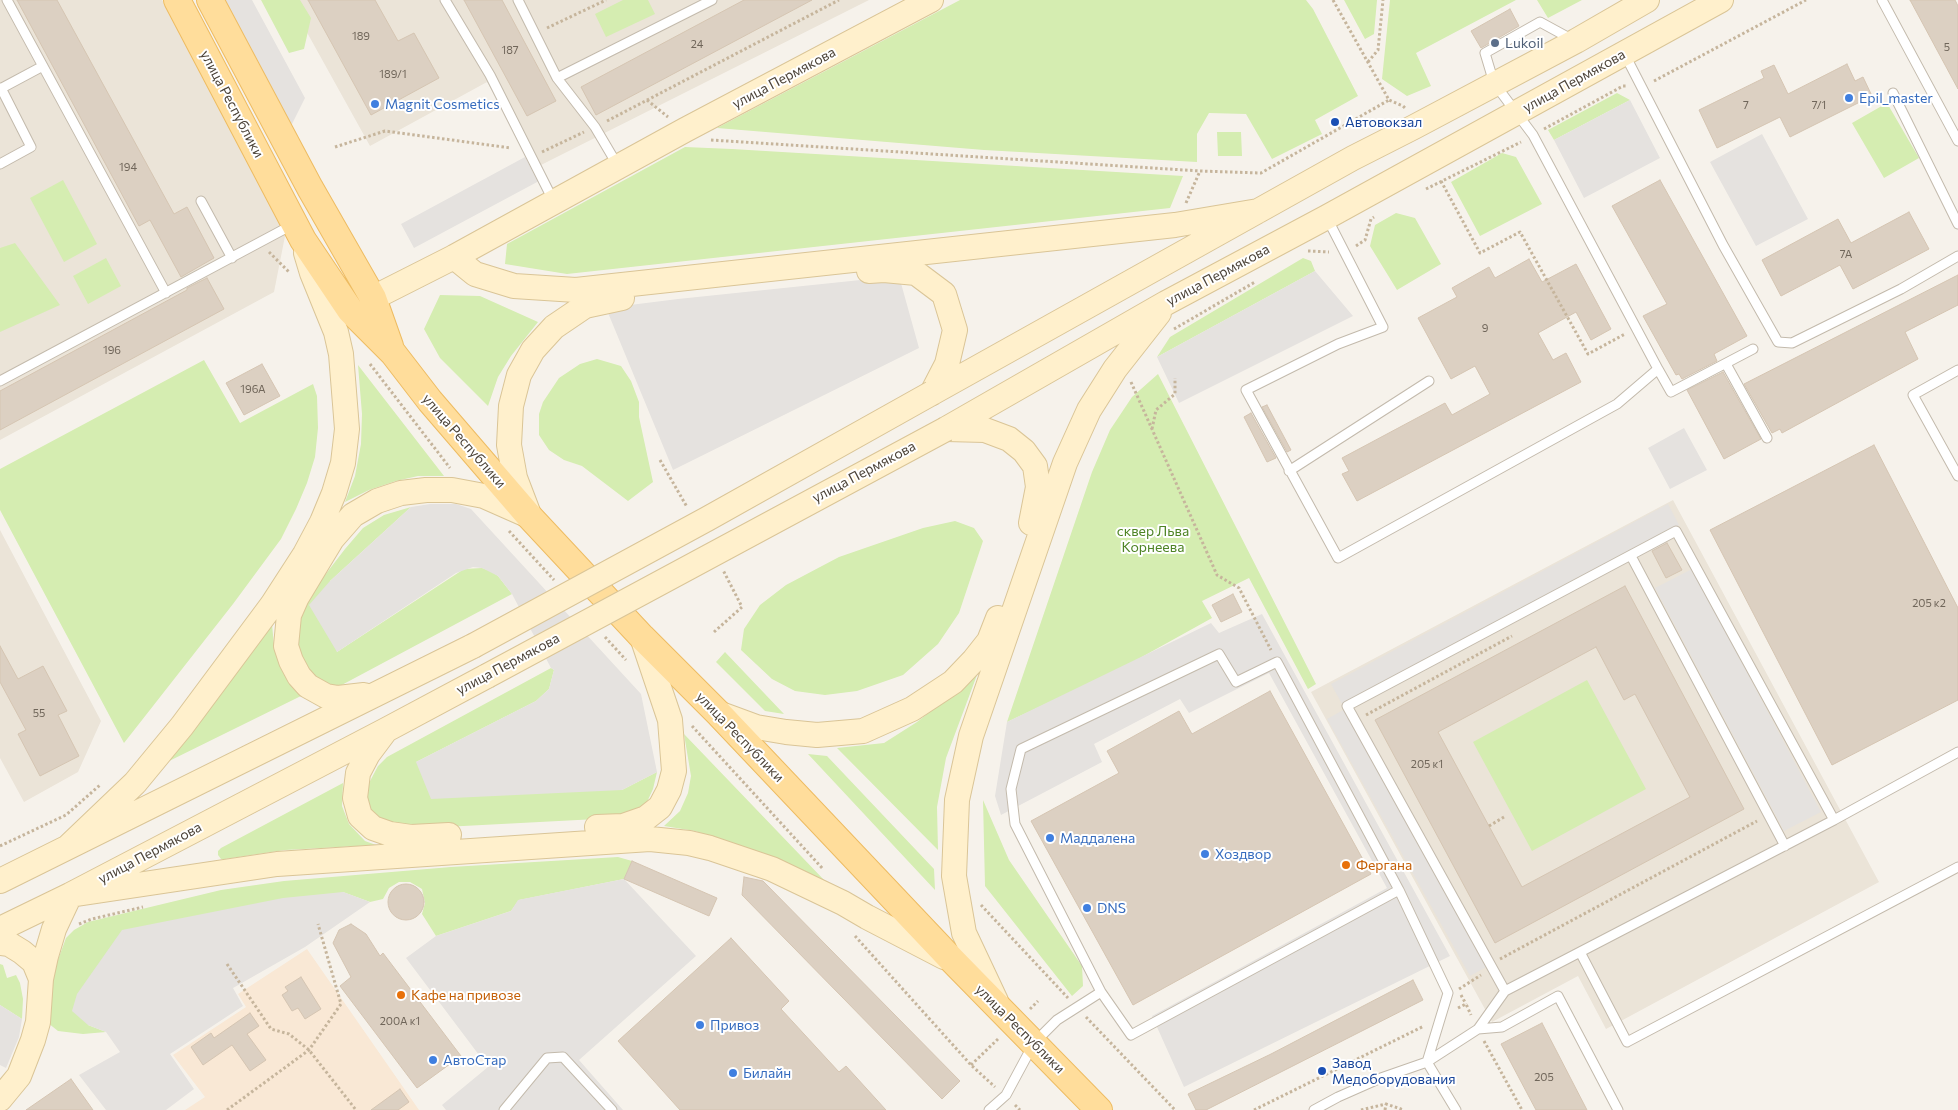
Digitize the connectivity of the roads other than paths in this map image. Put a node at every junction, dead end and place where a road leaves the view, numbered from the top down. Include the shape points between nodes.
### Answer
1 (7, 0) edge
2 (177, 0) edge
3 (210, 0) edge
4 (445, 0) edge
5 (518, 0) edge
6 (712, 0) edge
7 (931, 0) edge
8 (1647, 0) edge
9 (1721, 0) edge
10 (1882, 0) edge
11 (1576, 41) junction
12 (1624, 53) junction
13 (43, 66) junction
14 (558, 78) junction
15 (1494, 83) junction
16 (0, 89) edge
17 (1893, 93) dead end
18 (1517, 112) junction
19 (1958, 141) edge
20 (0, 164) edge
21 (618, 167) junction
22 (201, 201) dead end
23 (554, 202) junction
24 (1258, 211) junction
25 (1327, 217) junction
26 (1958, 224) edge
27 (299, 232) junction
28 (1958, 256) edge
29 (454, 257) junction
30 (232, 258) junction
31 (166, 293) junction
32 (373, 298) junction
33 (1166, 303) junction
34 (1753, 349) dead end
35 (393, 353) junction
36 (1726, 364) junction
37 (1658, 369) junction
38 (1958, 370) edge
39 (0, 381) edge
40 (1430, 381) dead end
41 (932, 393) junction
42 (946, 429) junction
43 (1767, 438) dead end
44 (1290, 471) junction
45 (1958, 476) edge
46 (530, 516) junction
47 (1630, 556) junction
48 (642, 637) junction
49 (376, 693) junction
50 (718, 712) junction
51 (386, 730) junction
52 (1958, 752) edge
53 (1834, 820) junction
54 (1785, 846) junction
55 (68, 847) junction
56 (1958, 867) edge
57 (0, 881) edge
58 (1399, 890) junction
59 (70, 895) junction
60 (0, 929) edge
61 (0, 943) edge
62 (1580, 952) junction
63 (952, 960) junction
64 (42, 979) junction
65 (1505, 991) junction
66 (1101, 992) junction
67 (999, 1007) junction
68 (1478, 1029) junction
69 (1034, 1042) junction
70 (1427, 1062) junction
71 (0, 1098) edge
72 (504, 1110) edge
73 (612, 1110) edge
74 (989, 1110) edge
75 (1099, 1110) edge
76 (1314, 1110) edge
77 (1456, 1110) edge
78 (1618, 1110) edge

1 - 13 lane
2 - 27 main road, улица Республики
3 - 32 main road, улица Республики
4 - 23 lane via 490,75
5 - 14 lane
6 - 14 lane
7 - 21 main road, улица Пермякова
8 - 11 main road
9 - 12 main road, улица Пермякова
10 - 19 lane
11 - 15 main road
11 - 15 lane via 1540,22 1485,53
12 - 18 main road, улица Пермякова
12 - 28 lane via 1723,245 1778,342 1792,343 1901,289
13 - 16 lane
13 - 31 lane
14 - 21 lane via 596,126
15 - 18 lane
15 - 24 main road
16 - 20 lane via 32,147
17 - 26 lane
18 - 25 main road, улица Пермякова
18 - 37 lane via 1533,135
21 - 23 main road, улица Пермякова
22 - 30 lane
23 - 29 main road, улица Пермякова
24 - 29 main road via 1175,225 576,290 514,286 474,274
24 - 41 main road
25 - 33 main road, улица Пермякова
25 - 44 lane via 1383,327 1338,344 1246,390
27 - 30 lane via 259,243
27 - 35 main road, улица Республики via 350,310
27 - 55 main road via 341,354 347,430 343,463 334,492 305,554 272,605 188,718 135,783
29 - 32 main road, улица Пермякова
30 - 31 lane
31 - 39 lane
32 - 35 main road, улица Республики
33 - 42 main road, улица Пермякова
33 - 67 main road via 1115,369 1089,410 1064,463 971,736 957,800 954,876 964,933
34 - 36 lane
35 - 46 main road, улица Республики via 430,401
36 - 37 lane via 1671,392
36 - 43 lane
37 - 44 lane via 1617,404 1338,558
38 - 45 lane via 1913,395
40 - 44 lane
41 - 46 main road via 948,364 955,330 944,294 916,273 884,270 613,299 585,306 554,327 534,350 519,375 511,406 509,445 516,478
41 - 49 main road, bridge via 473,646
42 - 50 main road via 985,430 1009,439 1035,466 1038,487 1034,513 1007,596 989,641 974,660 953,682 912,709 864,730 817,735 786,732 756,727
42 - 51 main road, улица Пермякова, bridge
46 - 48 main road, улица Республики
46 - 49 main road via 484,496 452,490 426,490 401,493 377,501 353,515 332,539 289,615 286,646 299,676 308,686 326,696 338,698
47 - 53 lane via 1676,531
47 - 54 lane
47 - 65 lane via 1347,706
48 - 50 main road, улица Республики
48 - 51 main road via 670,720 674,771 660,807 646,818 623,826 411,837 390,834 373,828 360,816 355,798 358,773
49 - 55 main road
50 - 63 main road, улица Республики
51 - 59 main road, улица Пермякова
52 - 53 lane
53 - 54 lane
54 - 62 lane
55 - 57 main road
56 - 62 lane via 1627,1042
58 - 66 lane via 1131,1035
58 - 66 lane via 1277,662 1236,682 1219,654 1021,749 1011,789 1015,824
58 - 70 lane via 1448,993
59 - 60 main road, улица Пермякова
59 - 63 main road via 277,864 650,839 703,846 772,869
59 - 64 main road via 54,929
61 - 64 main road via 9,944 34,962
62 - 65 lane
63 - 67 main road, улица Республики
64 - 71 main road via 33,1040 19,1076
65 - 68 lane
66 - 69 lane via 1057,1020
67 - 69 main road, улица Республики
68 - 70 lane
68 - 78 lane via 1502,1027 1558,996
69 - 74 lane via 1006,1096
69 - 75 main road, улица Республики
70 - 76 lane via 1338,1096
70 - 77 lane
72 - 73 lane via 547,1058 563,1057

